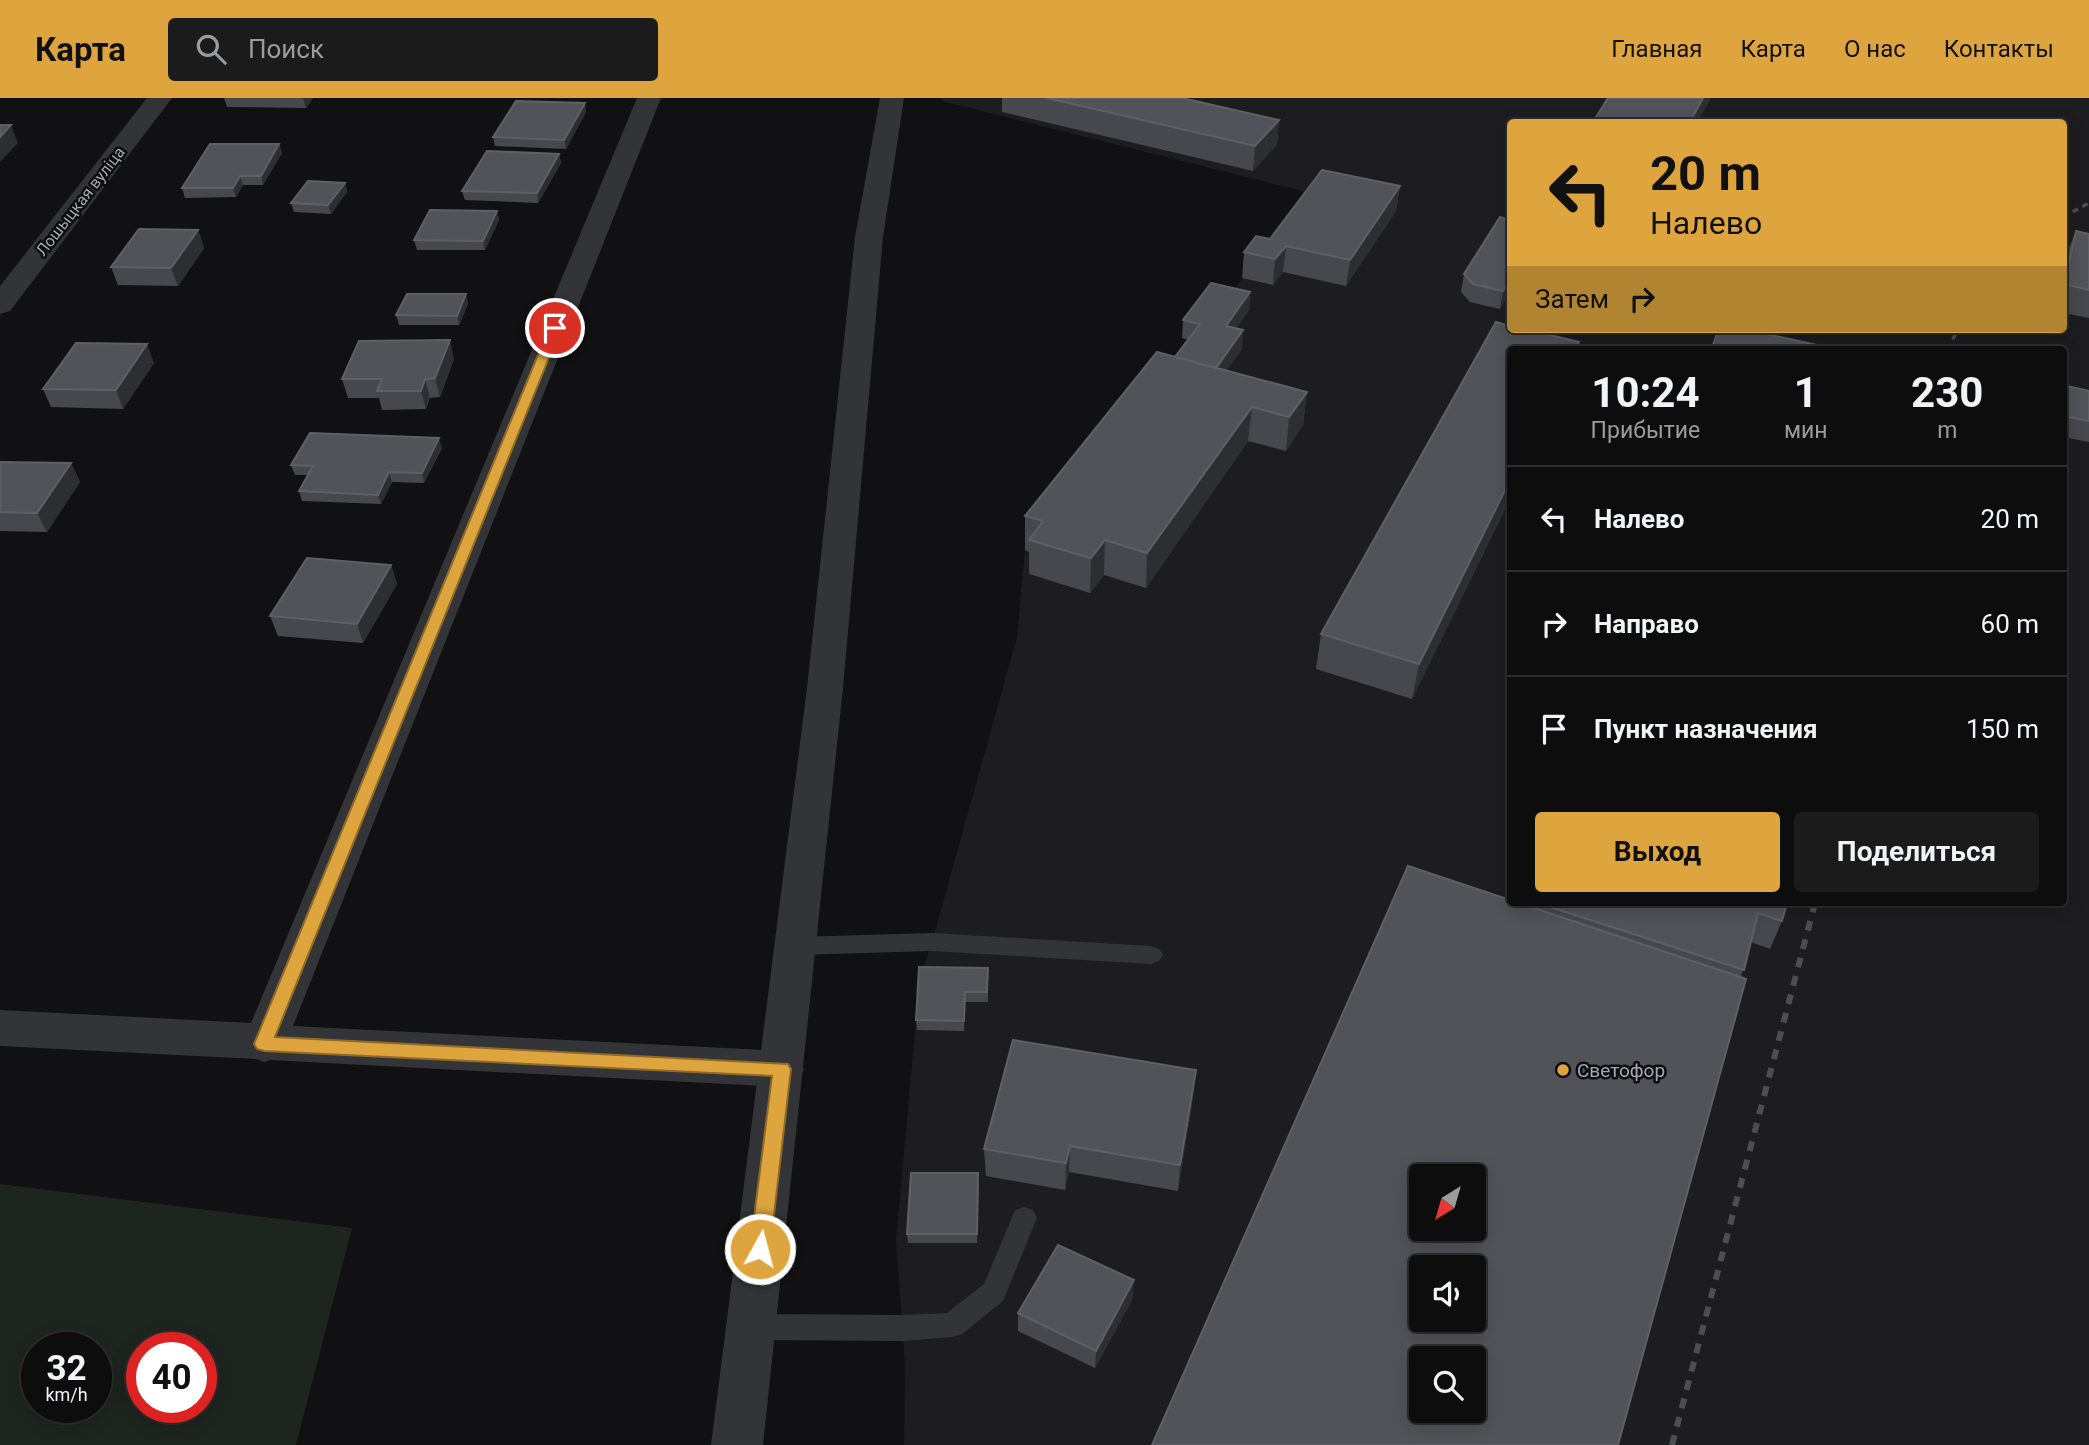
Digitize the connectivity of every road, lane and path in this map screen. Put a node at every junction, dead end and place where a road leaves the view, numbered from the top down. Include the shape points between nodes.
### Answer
1 (159, 98) edge
2 (649, 98) edge
3 (892, 98) edge
4 (0, 304) edge
5 (796, 946) junction
6 (1151, 955) dead end
7 (0, 1028) edge
8 (264, 1044) junction
9 (782, 1069) junction
10 (1024, 1218) dead end
11 (751, 1326) junction
12 (737, 1445) edge

1 - 4 street, Лошыцкая вуліца
2 - 8 street
3 - 5 street via 869,237
5 - 6 lane via 933,942
5 - 9 street
7 - 8 street
8 - 9 street
9 - 11 street
10 - 11 lane via 993,1292 952,1325
11 - 12 street

